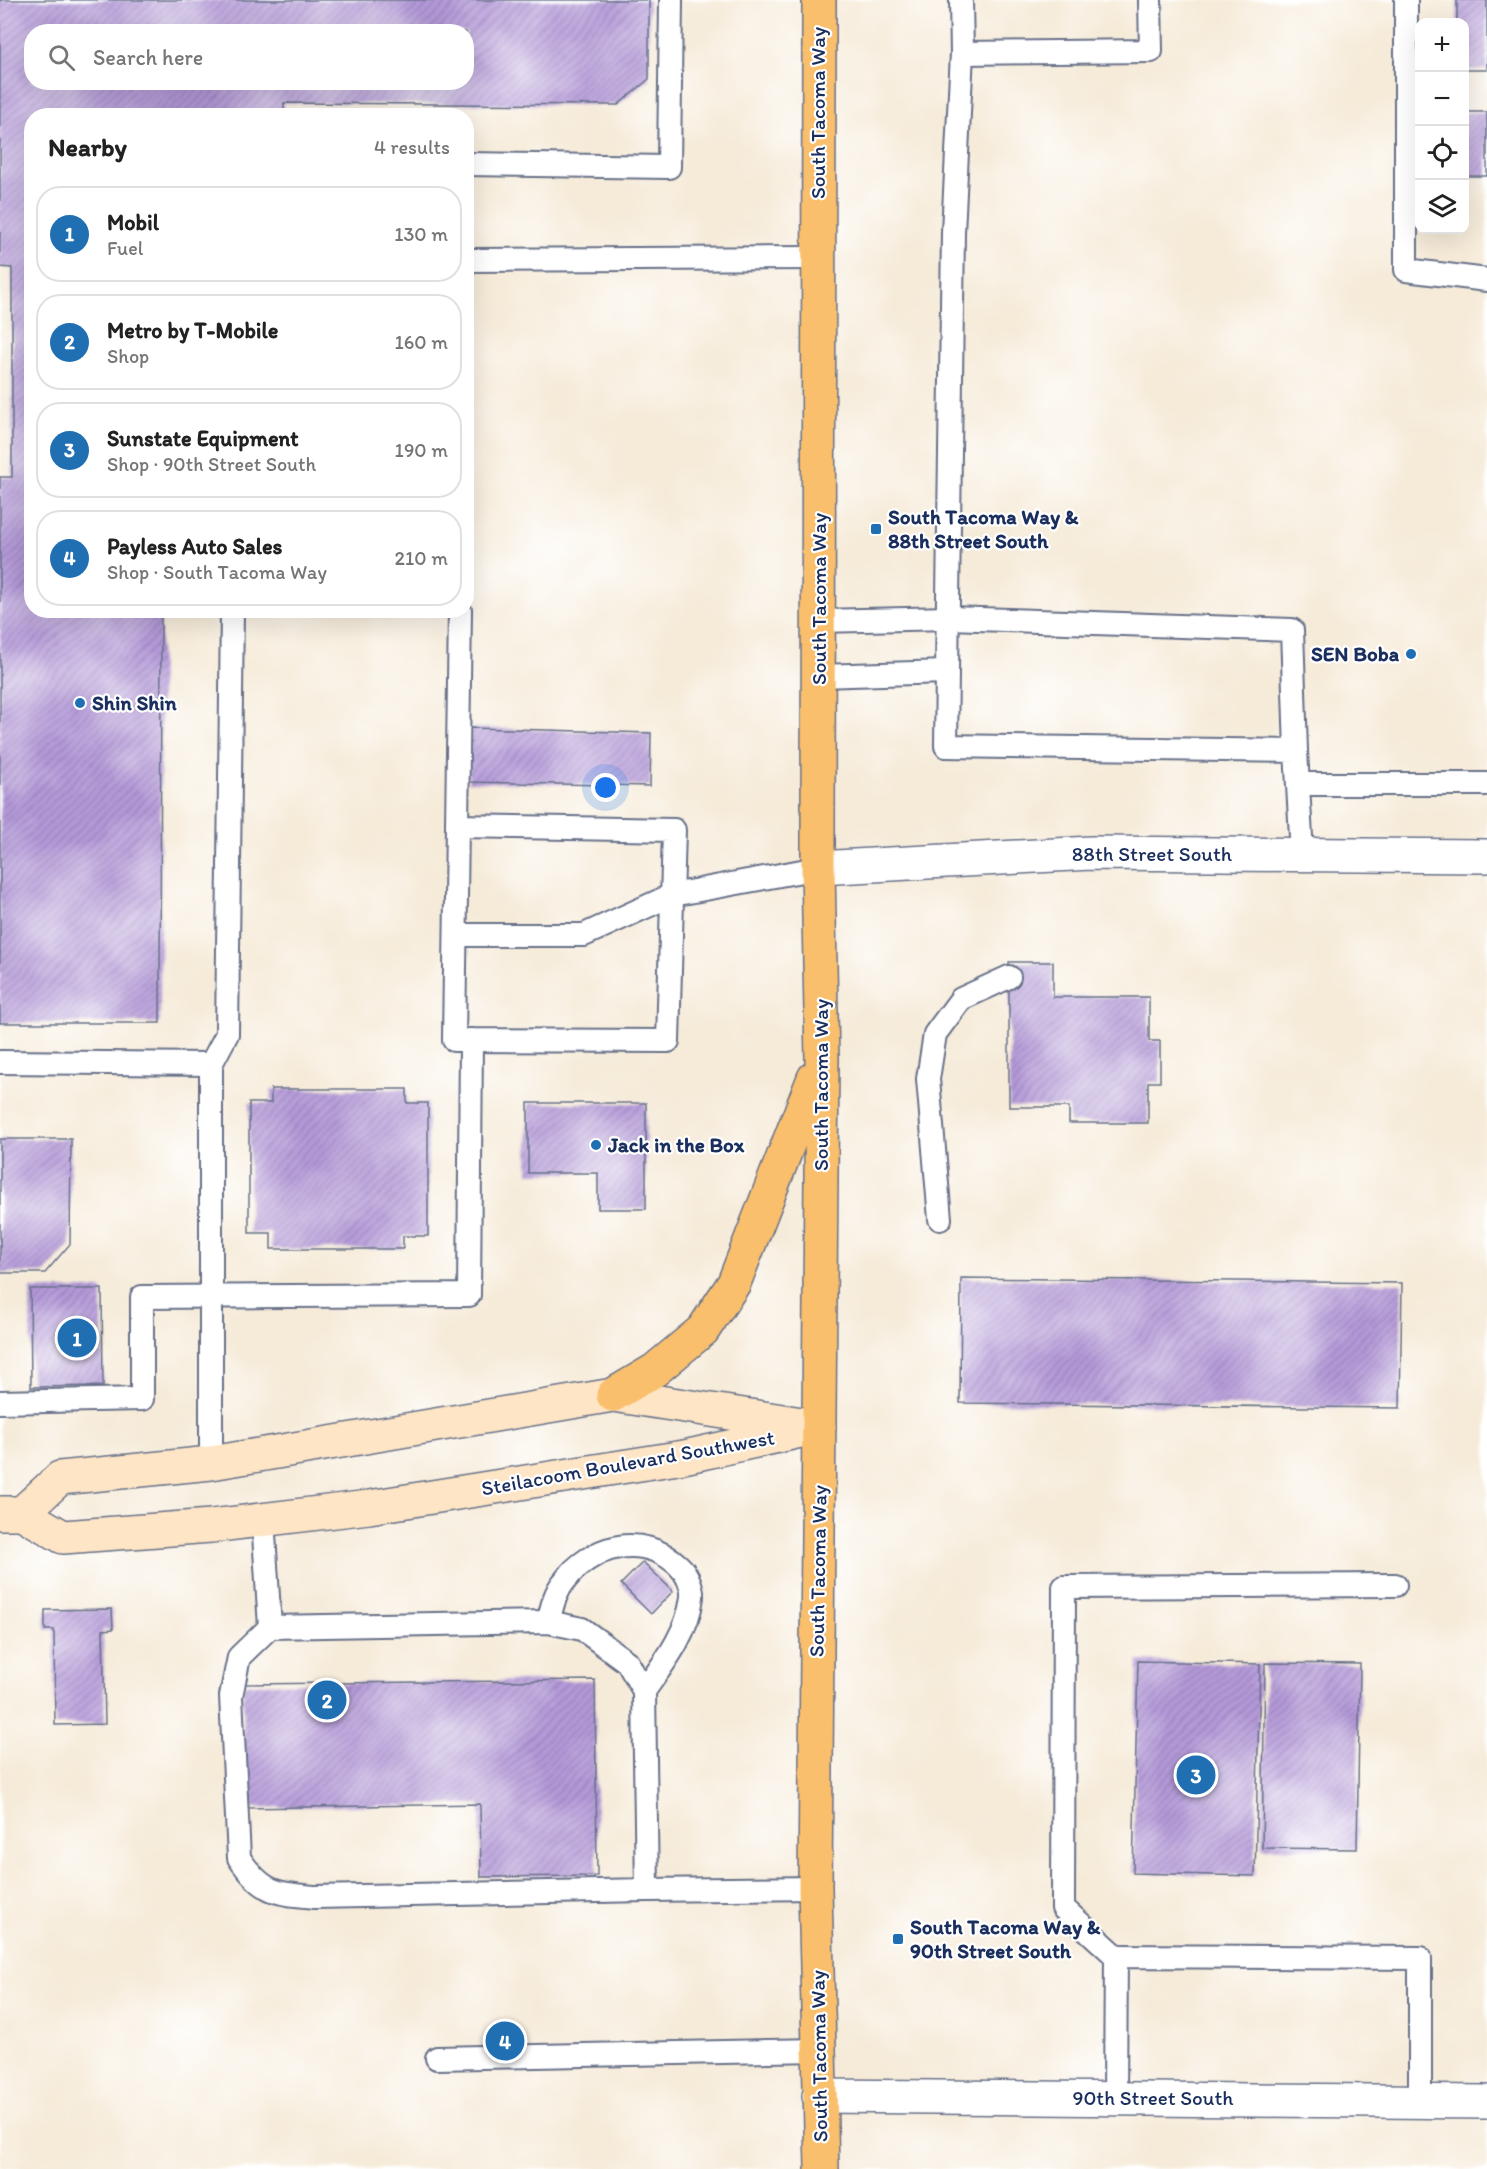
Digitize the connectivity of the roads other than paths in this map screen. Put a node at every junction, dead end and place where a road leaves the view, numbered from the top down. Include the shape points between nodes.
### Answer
1 (671, 0) edge
2 (819, 0) edge
3 (961, 0) edge
4 (1150, 0) edge
5 (1406, 0) edge
6 (962, 53) junction
7 (474, 164) edge
8 (818, 258) junction
9 (474, 260) edge
10 (1487, 280) edge
11 (232, 618) edge
12 (460, 618) edge
13 (950, 618) junction
14 (819, 621) junction
15 (946, 672) junction
16 (819, 676) junction
17 (1296, 751) junction
18 (1298, 784) junction
19 (1487, 784) edge
20 (457, 826) junction
21 (1302, 854) junction
22 (1487, 856) edge
23 (818, 868) junction
24 (672, 895) junction
25 (456, 934) junction
26 (1009, 977) dead end
27 (471, 1040) junction
28 (822, 1060) junction
29 (0, 1062) edge
30 (211, 1064) junction
31 (940, 1219) dead end
32 (210, 1296) junction
33 (614, 1395) junction
34 (0, 1402) edge
35 (819, 1427) junction
36 (211, 1463) junction
37 (11, 1513) edge
38 (263, 1520) junction
39 (1395, 1586) dead end
40 (548, 1622) junction
41 (270, 1627) junction
42 (644, 1691) junction
43 (815, 1888) junction
44 (647, 1890) junction
45 (1116, 1956) junction
46 (819, 2050) junction
47 (436, 2058) dead end
48 (819, 2096) junction
49 (1115, 2098) junction
50 (1420, 2101) junction
51 (1487, 2102) edge
52 (822, 2169) edge

1 - 7 lane via 669,168
2 - 8 main road, South Tacoma Way
3 - 6 lane
4 - 6 lane via 1151,51
5 - 10 lane via 1406,270
6 - 13 lane via 953,231
8 - 9 lane
8 - 14 main road, South Tacoma Way
11 - 30 lane via 227,1034
12 - 20 lane
13 - 14 lane
13 - 15 lane
13 - 17 lane via 1292,630
14 - 16 main road, South Tacoma Way
15 - 16 lane
15 - 17 lane via 946,746
16 - 23 main road, South Tacoma Way
17 - 18 lane
18 - 19 lane
18 - 21 lane
20 - 24 lane via 674,830
20 - 25 lane
21 - 22 street, 88th Street South
21 - 23 street, 88th Street South via 1091,853
23 - 24 lane
23 - 28 main road, South Tacoma Way
24 - 25 lane via 584,934
24 - 27 lane via 668,1041
25 - 27 lane via 454,1040
26 - 31 lane via 961,999 935,1034 928,1079
27 - 32 lane via 469,1295
28 - 33 main road via 734,1283 703,1330 655,1370
28 - 35 main road, South Tacoma Way
29 - 30 lane
30 - 32 lane
32 - 34 lane via 142,1297 142,1399
32 - 36 lane
33 - 35 main road, Steilacoom Boulevard Southwest
33 - 36 main road, Steilacoom Boulevard Southwest
35 - 38 main road, Steilacoom Boulevard Southwest via 661,1461 369,1508
35 - 43 main road, South Tacoma Way
36 - 37 main road, Steilacoom Boulevard Southwest via 60,1478
37 - 38 main road, Steilacoom Boulevard Southwest via 63,1538
38 - 41 lane
39 - 45 lane via 1064,1587 1063,1908
40 - 41 lane
40 - 42 lane via 582,1629 627,1662
40 - 42 lane via 561,1585 589,1557 627,1546 665,1553 685,1572 692,1596 677,1643
41 - 44 lane via 239,1657 231,1696 239,1858 253,1878 276,1893 315,1897
42 - 44 lane
43 - 44 lane
43 - 46 main road, South Tacoma Way
45 - 49 lane
45 - 50 lane via 1420,1958
46 - 47 lane
46 - 48 main road, South Tacoma Way
48 - 49 street, 90th Street South
48 - 52 main road, South Tacoma Way
49 - 50 street, 90th Street South
50 - 51 street, 90th Street South

